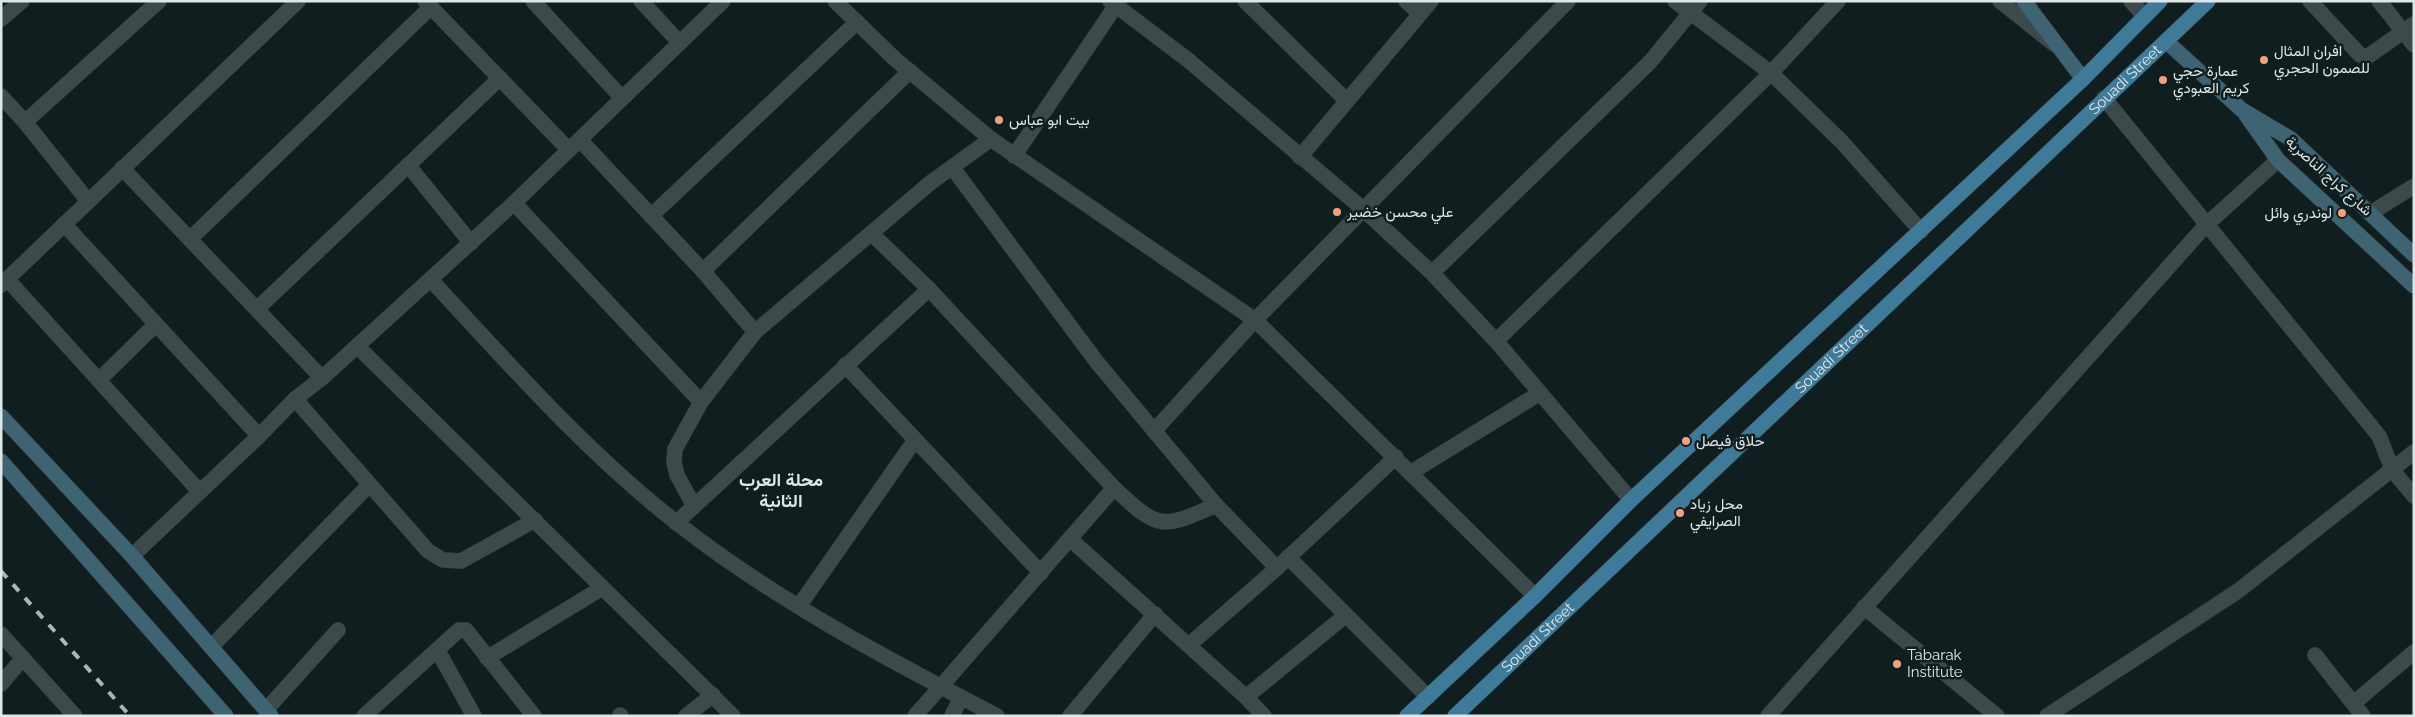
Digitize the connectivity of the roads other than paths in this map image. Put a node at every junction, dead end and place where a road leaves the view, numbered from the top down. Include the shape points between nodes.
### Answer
1 (22, 1) edge
2 (159, 1) edge
3 (298, 1) edge
4 (533, 1) edge
5 (641, 1) edge
6 (724, 1) edge
7 (835, 1) edge
8 (1245, 1) edge
9 (1406, 1) edge
10 (1431, 1) edge
11 (1568, 1) edge
12 (1675, 1) edge
13 (1838, 1) edge
14 (2000, 1) edge
15 (2024, 1) edge
16 (2131, 1) edge
17 (2160, 1) edge
18 (2208, 1) edge
19 (2310, 1) edge
20 (2379, 1) edge
21 (1115, 3) edge
22 (428, 4) edge
23 (1696, 7) edge
24 (1420, 14) junction
25 (2144, 16) junction
26 (1, 19) edge
27 (856, 22) junction
28 (2408, 27) edge
29 (2167, 42) junction
30 (680, 43) junction
31 (2055, 45) junction
32 (2414, 45) edge
33 (910, 71) junction
34 (1771, 73) junction
35 (500, 78) junction
36 (2083, 79) junction
37 (1, 96) edge
38 (622, 98) junction
39 (2104, 98) junction
40 (1347, 101) junction
41 (2242, 110) junction
42 (25, 122) junction
43 (991, 139) junction
44 (574, 145) junction
45 (1014, 156) junction
46 (1300, 157) junction
47 (2278, 160) junction
48 (408, 165) junction
49 (952, 167) junction
50 (122, 168) junction
51 (2414, 186) edge
52 (88, 201) junction
53 (514, 203) junction
54 (1364, 210) junction
55 (2371, 213) junction
56 (652, 216) junction
57 (64, 224) junction
58 (2206, 225) junction
59 (1920, 231) junction
60 (871, 233) junction
61 (190, 239) junction
62 (471, 243) junction
63 (2414, 255) edge
64 (703, 271) junction
65 (1432, 273) junction
66 (430, 280) junction
67 (4, 282) edge
68 (2414, 286) edge
69 (929, 289) junction
70 (257, 309) junction
71 (1255, 320) junction
72 (156, 324) junction
73 (755, 332) junction
74 (1496, 341) junction
75 (357, 346) junction
76 (845, 365) junction
77 (322, 378) junction
78 (99, 380) junction
79 (1540, 392) junction
80 (295, 398) junction
81 (701, 402) junction
82 (1, 416) edge
83 (1154, 431) junction
84 (259, 436) junction
85 (915, 440) junction
86 (2414, 452) edge
87 (1396, 457) junction
88 (1, 461) edge
89 (2393, 471) junction
90 (1410, 474) junction
91 (369, 485) junction
92 (1114, 488) junction
93 (199, 491) junction
94 (2414, 496) edge
95 (1631, 500) junction
96 (1216, 505) junction
97 (694, 506) junction
98 (535, 520) junction
99 (676, 523) junction
100 (1070, 539) junction
101 (132, 556) junction
102 (1288, 557) junction
103 (1277, 568) junction
104 (1040, 573) junction
105 (602, 588) junction
106 (1535, 596) junction
107 (799, 606) junction
108 (1864, 607) junction
109 (1155, 614) junction
110 (1346, 615) junction
111 (338, 630) dead end
112 (1, 634) edge
113 (1189, 645) junction
114 (211, 647) junction
115 (438, 650) junction
116 (2414, 652) edge
117 (2315, 655) dead end
118 (23, 658) junction
119 (487, 658) junction
120 (1, 684) edge
121 (942, 687) junction
122 (713, 696) junction
123 (961, 697) junction
124 (1246, 697) junction
125 (1428, 697) junction
126 (2358, 710) edge
127 (268, 713) edge
128 (75, 716) edge
129 (226, 716) edge
130 (364, 716) edge
131 (474, 716) edge
132 (534, 716) edge
133 (686, 716) edge
134 (733, 716) edge
135 (915, 716) edge
136 (952, 716) edge
137 (997, 716) edge
138 (1070, 716) edge
139 (1264, 716) edge
140 (1406, 716) edge
141 (1455, 716) edge
142 (1768, 716) edge
143 (1997, 716) edge
144 (2047, 716) edge

1 - 26 street
2 - 42 street
3 - 50 street
4 - 38 street
5 - 30 street
6 - 30 street
7 - 27 street
8 - 40 street
9 - 24 street
10 - 24 street
11 - 54 street
12 - 23 street
13 - 34 street
14 - 31 street
15 - 31 street
16 - 25 street
17 - 25 main road, Souadi Street
18 - 29 main road, Souadi Street
19 - 28 street via 2360,55 2367,57
20 - 28 street
21 - 45 street
21 - 46 street via 1188,60
22 - 35 street
22 - 61 street
23 - 34 street
23 - 65 street via 1650,62
24 - 40 street
25 - 36 main road, Souadi Street
27 - 33 street
27 - 56 street
28 - 32 street
29 - 39 main road, Souadi Street
29 - 41 street
30 - 38 street
31 - 36 street
33 - 43 street
33 - 64 street
34 - 59 street via 1842,142
34 - 74 street
35 - 44 street
35 - 48 street
36 - 59 main road, Souadi Street
37 - 42 street
38 - 44 street
39 - 58 street
39 - 141 main road, Souadi Street
40 - 46 street
41 - 47 street, شارع كراج الناصرية
41 - 55 street, شارع كراج الناصرية via 2291,139
42 - 52 street
43 - 45 street
43 - 49 street
44 - 53 street
44 - 56 street
45 - 71 street
46 - 54 street
47 - 58 street
47 - 68 street, شارع كراج الناصرية
48 - 62 street
48 - 70 street
49 - 60 street
49 - 83 street via 1096,360
50 - 52 street
50 - 61 street
51 - 55 street
52 - 57 street
53 - 62 street
53 - 81 street
54 - 65 street
54 - 71 street
55 - 63 street, شارع كراج الناصرية
56 - 64 street
57 - 67 street
57 - 72 street
58 - 89 street via 2379,436
58 - 108 street
59 - 95 main road, Souadi Street
60 - 69 street
60 - 73 street
61 - 70 street
62 - 66 street
64 - 73 street
65 - 74 street
66 - 75 street
66 - 99 street via 588,445
67 - 78 street
69 - 76 street
69 - 92 street
70 - 77 street
71 - 83 street
71 - 87 street
72 - 78 street
72 - 84 street
73 - 81 street
74 - 79 street
75 - 77 street
75 - 98 street
76 - 85 street
76 - 97 street
77 - 80 street
78 - 93 street
79 - 90 street
79 - 95 street
80 - 84 street
80 - 91 street
81 - 97 street via 680,437 674,462 676,475
82 - 101 street
83 - 96 street
84 - 93 street
85 - 104 street
85 - 107 street
86 - 89 street
87 - 90 street
87 - 102 street
88 - 129 street
89 - 94 street
89 - 144 street via 2238,591
90 - 106 street
91 - 98 street via 428,551 443,560 460,561
91 - 114 street
92 - 96 street via 1144,514 1163,522 1188,518
92 - 100 street
93 - 101 street
95 - 106 main road, Souadi Street
96 - 103 street
97 - 99 street
98 - 105 street
99 - 107 street via 735,566
100 - 104 street
100 - 109 street
101 - 114 street
102 - 103 street
102 - 110 street
103 - 113 street
104 - 121 street
105 - 119 street
105 - 122 street
106 - 125 main road, Souadi Street
107 - 121 street
108 - 142 street
108 - 143 street
109 - 113 street
109 - 138 street
110 - 124 street
110 - 125 street
111 - 127 street
112 - 118 street
113 - 124 street
114 - 127 street
115 - 119 street via 459,630 466,630
115 - 130 street
115 - 131 street
116 - 126 street
117 - 126 street
118 - 120 street
118 - 128 street
119 - 132 street
121 - 123 street
121 - 135 street
122 - 133 street
122 - 134 street
123 - 136 street
123 - 137 street
124 - 139 street
125 - 140 main road, Souadi Street

